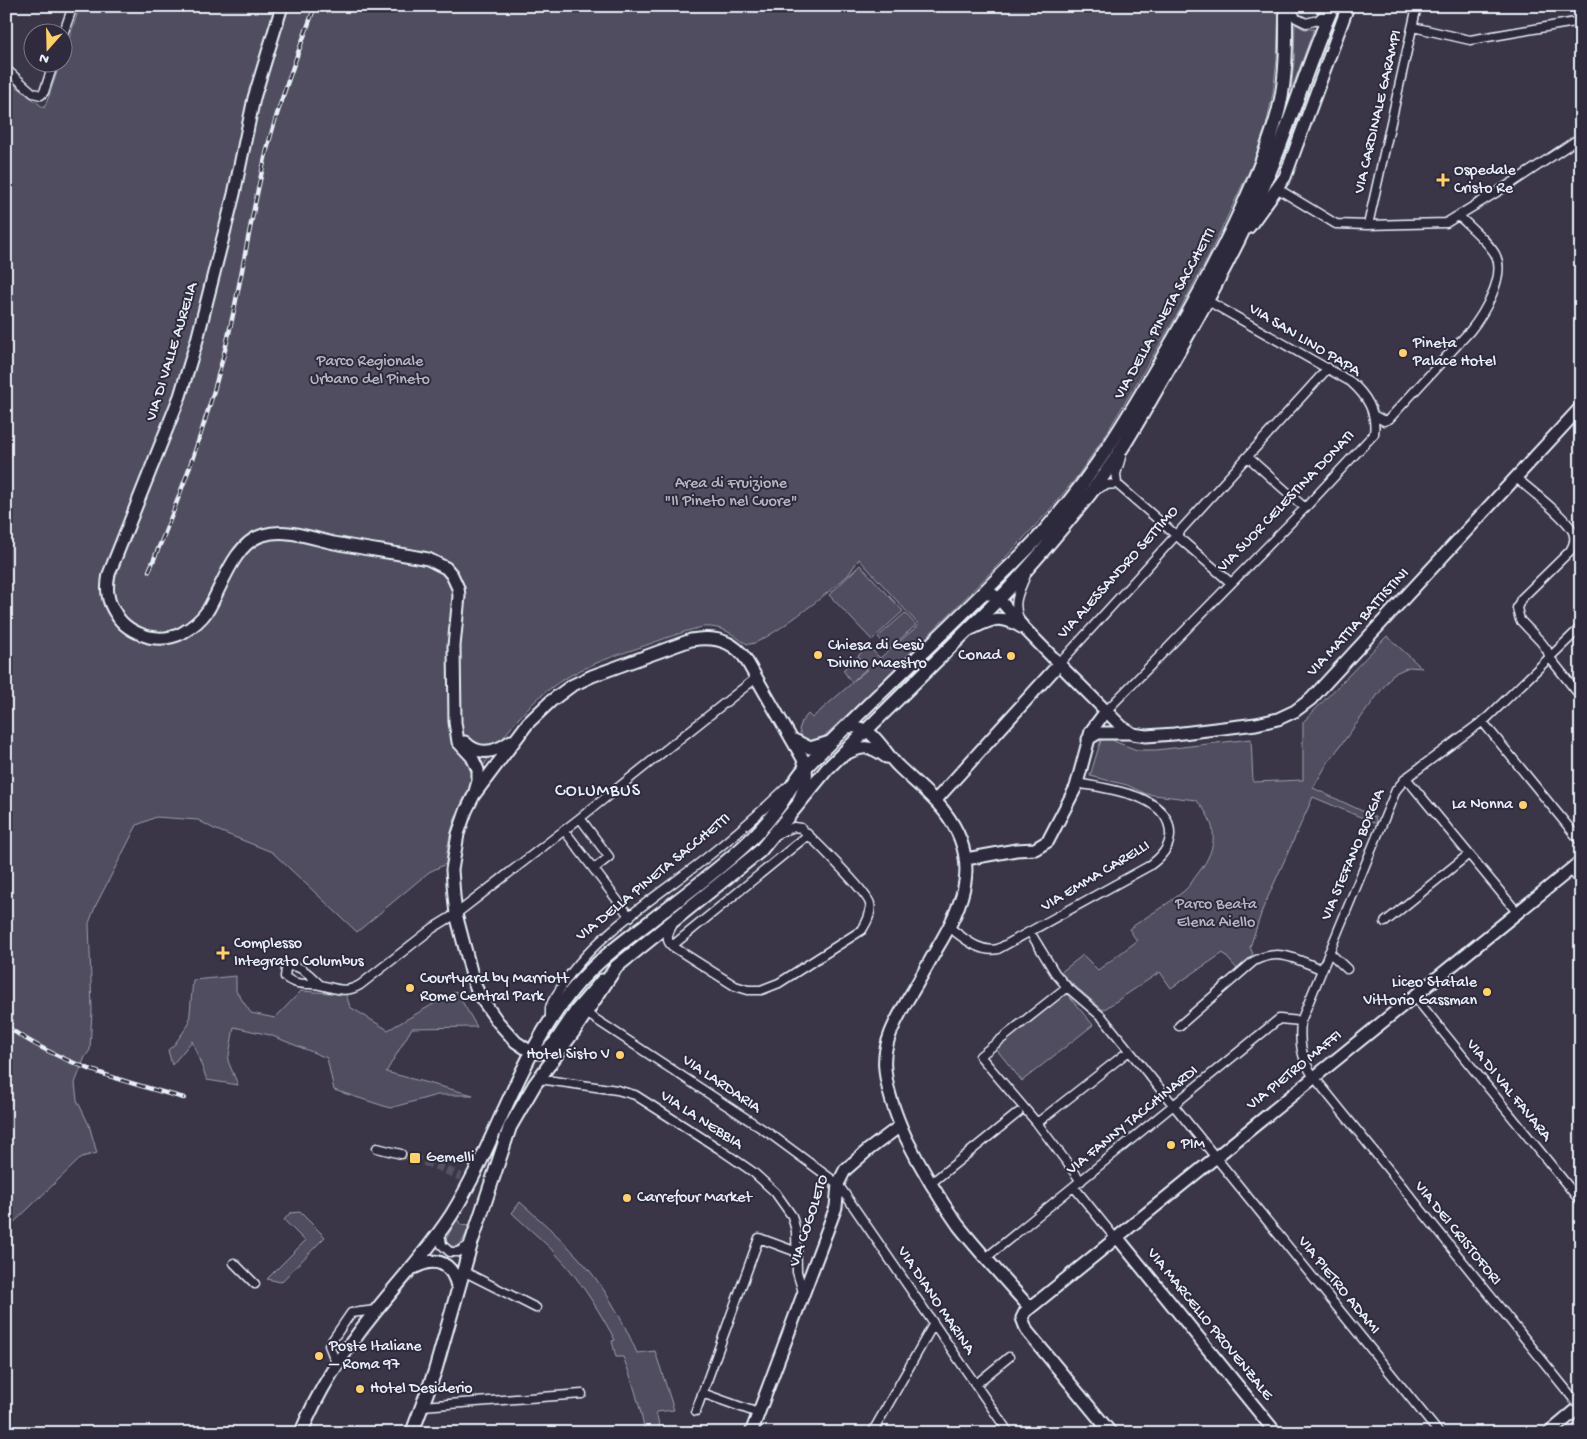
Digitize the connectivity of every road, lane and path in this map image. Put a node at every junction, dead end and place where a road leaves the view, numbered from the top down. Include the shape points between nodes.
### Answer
1 (73, 6) edge
2 (282, 6) edge
3 (1286, 6) edge
4 (1290, 6) edge
5 (1332, 6) edge
6 (1343, 6) edge
7 (1348, 6) edge
8 (1417, 6) edge
9 (1581, 20) edge
10 (67, 22) edge
11 (1413, 27) junction
12 (1336, 40) junction
13 (6, 69) edge
14 (51, 72) edge
15 (1581, 137) edge
16 (1278, 189) junction
17 (1459, 216) junction
18 (1368, 225) junction
19 (1240, 239) junction
20 (1208, 300) junction
21 (1328, 368) junction
22 (1581, 407) edge
23 (1375, 416) junction
24 (1127, 440) junction
25 (1248, 457) junction
26 (1515, 477) junction
27 (1117, 484) junction
28 (1089, 495) junction
29 (1306, 508) junction
30 (1176, 534) junction
31 (1030, 566) junction
32 (1231, 583) junction
33 (982, 594) junction
34 (999, 599) junction
35 (1581, 627) edge
36 (1024, 629) junction
37 (968, 631) junction
38 (1550, 658) junction
39 (1059, 664) junction
40 (756, 678) junction
41 (1581, 697) edge
42 (1106, 711) junction
43 (1482, 721) junction
44 (847, 727) junction
45 (456, 730) junction
46 (865, 730) junction
47 (1133, 734) junction
48 (518, 736) junction
49 (790, 738) junction
50 (1088, 739) junction
51 (834, 740) junction
52 (834, 762) junction
53 (894, 762) junction
54 (803, 771) junction
55 (1406, 778) junction
56 (1078, 783) junction
57 (474, 795) junction
58 (935, 801) junction
59 (795, 809) junction
60 (580, 818) junction
61 (564, 830) junction
62 (776, 834) junction
63 (808, 835) junction
64 (1581, 842) edge
65 (1469, 854) junction
66 (966, 859) junction
67 (1581, 861) edge
68 (594, 869) junction
69 (1570, 869) junction
70 (1581, 882) edge
71 (1517, 912) junction
72 (456, 914) junction
73 (630, 917) junction
74 (676, 920) junction
75 (1385, 922) dead end
76 (950, 928) junction
77 (1030, 932) junction
78 (672, 946) junction
79 (1328, 952) junction
80 (616, 967) junction
81 (1321, 969) junction
82 (1347, 969) dead end
83 (320, 985) dead end
84 (1067, 987) junction
85 (1414, 996) junction
86 (586, 1013) junction
87 (550, 1019) junction
88 (1300, 1021) junction
89 (1179, 1026) dead end
90 (1129, 1051) junction
91 (531, 1052) junction
92 (1314, 1077) junction
93 (539, 1079) junction
94 (1173, 1106) junction
95 (1018, 1113) dead end
96 (1037, 1123) junction
97 (900, 1126) junction
98 (377, 1148) dead end
99 (401, 1154) tunnel mouth
100 (1215, 1157) junction
101 (1081, 1180) junction
102 (838, 1184) junction
103 (930, 1184) junction
104 (1074, 1187) junction
105 (1578, 1193) edge
106 (1581, 1202) edge
107 (440, 1233) junction
108 (1114, 1235) junction
109 (471, 1244) junction
110 (797, 1252) junction
111 (986, 1257) junction
112 (234, 1263) dead end
113 (412, 1268) junction
114 (463, 1271) junction
115 (255, 1284) dead end
116 (458, 1288) junction
117 (803, 1292) junction
118 (536, 1308) dead end
119 (1030, 1308) junction
120 (376, 1310) junction
121 (933, 1324) junction
122 (1009, 1357) dead end
123 (336, 1363) junction
124 (976, 1384) junction
125 (702, 1393) junction
126 (582, 1394) dead end
127 (422, 1406) junction
128 (1580, 1406) edge
129 (696, 1410) dead end
130 (758, 1413) junction
131 (301, 1433) edge
132 (412, 1433) edge
133 (751, 1433) edge
134 (872, 1433) edge
135 (1009, 1433) edge
136 (1111, 1433) edge
137 (1276, 1433) edge
138 (1438, 1433) edge
139 (1549, 1433) edge

1 - 10 street
2 - 45 street, VIA DI VALLE AURELIA via 254,98 234,194 197,340 180,396 110,574 107,586 109,602 116,616 134,632 152,637 174,637 194,627 207,611 245,546 262,535 285,532 432,560 450,571 458,592 453,688
3 - 33 main road, VIA DELLA PINETA SACCHETTI via 1285,69 1276,120 1253,183 1198,297 1112,441 1077,492 1038,539
4 - 5 street, VIA DELLA PINETA SACCHETTI via 1296,18 1308,24 1320,19
5 - 19 main road, VIA DELLA PINETA SACCHETTI via 1268,176
6 - 12 street
7 - 12 street, VIA DELLA PINETA SACCHETTI
8 - 11 street, VIA CARDINALE GARAMPI
9 - 11 street via 1470,40
11 - 18 street, VIA CARDINALE GARAMPI
12 - 16 street, VIA DELLA PINETA SACCHETTI via 1288,171
13 - 14 street via 41,95
15 - 17 street
16 - 18 street via 1336,224
16 - 19 street, VIA DELLA PINETA SACCHETTI
17 - 18 street via 1444,223
17 - 23 street via 1496,256 1498,270 1492,296 1470,331 1389,419 1384,421
19 - 20 main road, VIA DELLA PINETA SACCHETTI
20 - 21 street, VIA SAN LINO PAPA
20 - 24 main road, VIA DELLA PINETA SACCHETTI
21 - 23 street, VIA SAN LINO PAPA via 1359,390
21 - 25 street, VIA ALESSANDRO SETTIMO
22 - 26 street, VIA MATTIA BATTISTINI
23 - 29 street, VIA SUOR CELESTINA DONATI via 1373,437
24 - 27 street via 1117,470
24 - 28 main road, VIA DELLA PINETA SACCHETTI
25 - 29 street
25 - 30 street, VIA ALESSANDRO SETTIMO
26 - 38 street via 1565,521 1574,535 1570,551 1523,597 1518,606 1521,622 1547,650
26 - 47 street, VIA MATTIA BATTISTINI via 1311,699 1295,711 1256,724 1149,736
27 - 28 street via 1105,485
27 - 30 street
28 - 31 main road, VIA DELLA PINETA SACCHETTI
29 - 32 street, VIA SUOR CELESTINA DONATI
30 - 32 street
30 - 39 street, VIA ALESSANDRO SETTIMO
31 - 34 main road, VIA DELLA PINETA SACCHETTI
31 - 36 street via 1016,604
32 - 42 street, VIA SUOR CELESTINA DONATI
33 - 34 street via 992,594
33 - 44 main road, VIA DELLA PINETA SACCHETTI
34 - 36 street
34 - 37 main road, VIA DELLA PINETA SACCHETTI
35 - 38 street, VIA STEFANO BORGIA
36 - 37 street, VIA DELLA PINETA SACCHETTI via 1000,618
36 - 39 street
37 - 46 main road, VIA DELLA PINETA SACCHETTI
38 - 41 street
38 - 43 street, VIA STEFANO BORGIA
39 - 42 street
39 - 58 street, VIA ALESSANDRO SETTIMO
40 - 48 street via 742,653 729,644 712,638 691,640 576,683 541,709
40 - 49 street
40 - 60 street
42 - 47 street
42 - 50 street, VIA SUOR CELESTINA DONATI via 1092,728
43 - 55 street, VIA STEFANO BORGIA
43 - 64 street
44 - 46 street via 857,726
44 - 51 main road, VIA DELLA PINETA SACCHETTI
45 - 48 street via 469,746 486,752 502,747
45 - 57 street via 458,742 477,766 478,781
46 - 52 main road, VIA DELLA PINETA SACCHETTI
46 - 53 street
47 - 50 street via 1098,733
48 - 57 street
49 - 51 street via 812,748
49 - 54 street
50 - 56 street, VIA SUOR CELESTINA DONATI
51 - 54 main road, VIA DELLA PINETA SACCHETTI
52 - 53 street via 863,747 874,749
52 - 59 main road, VIA DELLA PINETA SACCHETTI
53 - 58 street
54 - 59 street, VIA DELLA PINETA SACCHETTI via 807,779
54 - 73 street, VIA DELLA PINETA SACCHETTI via 706,858
54 - 87 main road, VIA DELLA PINETA SACCHETTI via 778,808 751,839 604,958
55 - 65 street
55 - 79 street, VIA STEFANO BORGIA via 1392,799
56 - 66 street, VIA SUOR CELESTINA DONATI via 1048,841 1035,849
56 - 77 street, VIA EMMA CARELLI via 1152,803 1167,821 1168,845 1149,866
57 - 72 street via 454,848 452,876
58 - 66 street via 955,826 964,845
59 - 62 main road, VIA DELLA PINETA SACCHETTI
60 - 61 street
60 - 68 street via 609,857
61 - 68 street
61 - 72 street
62 - 63 street via 796,827
62 - 74 main road, VIA DELLA PINETA SACCHETTI
63 - 78 street
63 - 78 street via 868,898 869,917 859,932 779,983 761,990 735,986
65 - 71 street
65 - 75 street
66 - 76 street via 964,888
67 - 69 street, VIA PIETRO MAFFI
68 - 73 street
69 - 70 street
69 - 71 street, VIA PIETRO MAFFI
71 - 85 street, VIA PIETRO MAFFI
72 - 83 street via 356,987 338,990
72 - 91 street via 481,998 516,1042
73 - 87 street, VIA DELLA PINETA SACCHETTI via 588,952 573,970 551,1004
74 - 78 street via 668,934 668,942
74 - 80 main road, VIA DELLA PINETA SACCHETTI
76 - 77 street, VIA EMMA CARELLI via 976,946 991,950
76 - 97 street via 897,1019 884,1058 886,1079
77 - 84 street, VIA PIETRO ADAMI
79 - 81 street, VIA STEFANO BORGIA
79 - 82 street
80 - 86 main road, VIA DELLA PINETA SACCHETTI
80 - 91 street, VIA DELLA PINETA SACCHETTI via 577,1010 549,1048 540,1053
81 - 88 street, VIA STEFANO BORGIA
81 - 89 street via 1285,955 1260,958
84 - 90 street, VIA PIETRO ADAMI via 1098,1013
84 - 96 street via 980,1056
85 - 92 street, VIA PIETRO MAFFI
85 - 105 street, VIA DI VAL FAVARA
86 - 93 main road, VIA DELLA PINETA SACCHETTI
86 - 102 street, VIA LARDARIA via 772,1136
87 - 91 main road, VIA DELLA PINETA SACCHETTI
88 - 92 street, VIA STEFANO BORGIA via 1300,1046
88 - 94 street, VIA FANNY TACCHINARDI via 1279,1019
90 - 94 street, VIA PIETRO ADAMI
90 - 96 street
91 - 107 main road, VIA DELLA PINETA SACCHETTI via 477,1169
92 - 100 street, VIA PIETRO MAFFI
92 - 128 street, VIA DEI CRISTOFORI
93 - 109 main road, VIA DELLA PINETA SACCHETTI via 510,1127
93 - 110 street, VIA LA NEBBIA via 635,1095 732,1157 775,1192 787,1208 796,1228
94 - 100 street, VIA PIETRO ADAMI
94 - 101 street, VIA FANNY TACCHINARDI
95 - 103 street
96 - 101 street
97 - 102 street, VIA COGOLETO via 850,1164
97 - 103 street
98 - 99 street
100 - 108 street, VIA PIETRO MAFFI
100 - 138 street, VIA PIETRO ADAMI
101 - 104 street, VIA FANNY TACCHINARDI
102 - 117 street, VIA COGOLETO via 836,1207
102 - 121 street, VIA DIANO MARINA
103 - 111 street via 959,1226
104 - 108 street
104 - 111 street, VIA FANNY TACCHINARDI
105 - 106 street, VIA DI VAL FAVARA
107 - 109 street via 442,1244 450,1252 461,1251
107 - 113 main road, VIA DELLA PINETA SACCHETTI
108 - 119 street, VIA PIETRO MAFFI
108 - 137 street, VIA MARCELLO PROVENZALE
109 - 114 main road, VIA DELLA PINETA SACCHETTI
110 - 117 street, VIA COGOLETO via 797,1272
110 - 125 street via 758,1238
111 - 119 street
112 - 115 street
113 - 116 main road via 427,1262 442,1264 454,1274
113 - 120 main road, VIA DELLA PINETA SACCHETTI
114 - 116 main road, VIA DELLA PINETA SACCHETTI
114 - 118 street
116 - 127 main road, VIA DELLA PINETA SACCHETTI
117 - 130 street, VIA COGOLETO
119 - 136 street via 1022,1318 1027,1331
120 - 123 main road, VIA DELLA PINETA SACCHETTI
120 - 123 street via 351,1313 329,1345
121 - 124 street, VIA DIANO MARINA
121 - 134 street
122 - 124 street
123 - 131 main road, VIA DELLA PINETA SACCHETTI
124 - 135 street, VIA DIANO MARINA
125 - 129 street
125 - 130 street
126 - 127 street
127 - 132 main road, VIA DELLA PINETA SACCHETTI
128 - 139 street
130 - 133 street, VIA COGOLETO

